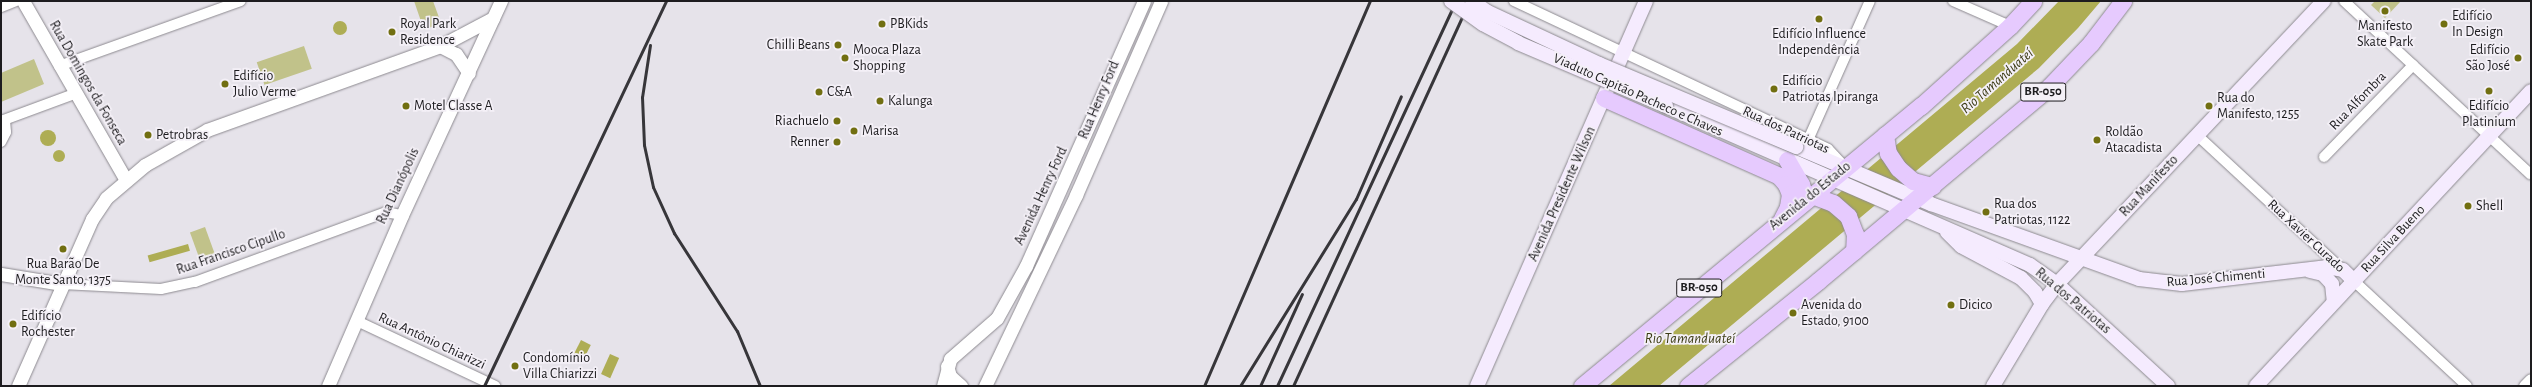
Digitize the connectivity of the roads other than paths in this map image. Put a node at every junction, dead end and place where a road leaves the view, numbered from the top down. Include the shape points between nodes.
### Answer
1 (16, 1) edge
2 (23, 1) edge
3 (241, 1) edge
4 (501, 1) edge
5 (1144, 1) edge
6 (1161, 1) edge
7 (1451, 1) edge
8 (1472, 1) edge
9 (1514, 1) edge
10 (1646, 1) edge
11 (1870, 1) edge
12 (1952, 1) edge
13 (2033, 1) edge
14 (2123, 1) edge
15 (2324, 1) edge
16 (2344, 1) edge
17 (1, 8) edge
18 (493, 18) junction
19 (2010, 26) junction
20 (440, 46) junction
21 (1623, 54) junction
22 (2413, 65) junction
23 (59, 66) junction
24 (469, 72) junction
25 (2531, 91) edge
26 (74, 94) junction
27 (1604, 98) junction
28 (3, 121) edge
29 (1885, 135) junction
30 (2197, 135) junction
31 (2489, 136) junction
32 (1, 142) edge
33 (1797, 149) junction
34 (2324, 157) dead end
35 (1845, 167) junction
36 (2531, 175) edge
37 (1832, 178) junction
38 (126, 180) junction
39 (1932, 186) junction
40 (1809, 197) junction
41 (1917, 198) junction
42 (1902, 211) junction
43 (402, 215) junction
44 (1782, 219) junction
45 (1943, 228) junction
46 (1854, 251) junction
47 (2082, 257) junction
48 (2306, 270) junction
49 (2343, 270) junction
50 (1, 274) edge
51 (2354, 281) junction
52 (62, 284) junction
53 (2058, 284) junction
54 (2334, 302) junction
55 (2042, 304) junction
56 (357, 321) junction
57 (947, 366) junction
58 (2531, 380) edge
59 (987, 381) edge
60 (18, 386) edge
61 (328, 386) edge
62 (494, 386) edge
63 (943, 386) edge
64 (961, 386) edge
65 (975, 386) edge
66 (1477, 386) edge
67 (1582, 386) edge
68 (1688, 386) edge
69 (1993, 386) edge
70 (2168, 386) edge
71 (2256, 386) edge
72 (2467, 386) edge
73 (2526, 386) edge

1 - 17 street
2 - 23 street, Rua Domingos da Fonseca
3 - 23 street
4 - 18 street, Rua Dianópolis
5 - 57 street, Avenida Henry Ford via 1054,208 1005,307 989,325 956,351
6 - 59 street, Rua Henry Ford via 1076,195
7 - 33 main road, Viaduto Capitão Pacheco e Chaves, bridge via 1483,24 1518,43
8 - 33 main road, Viaduto Capitão Pacheco e Chaves, bridge via 1488,12 1599,64
9 - 21 street, Rua dos Patriotas
10 - 21 main road, Avenida Presidente Wilson
11 - 33 street
12 - 19 street
13 - 19 highway, Avenida do Estado / BR-050
14 - 39 highway, BR-050 via 2091,43 2050,86
15 - 30 main road, Rua Manifesto
16 - 22 street
18 - 20 street
18 - 24 street, Rua Dianópolis
19 - 29 highway, Avenida do Estado / BR-050
20 - 24 street via 456,54
20 - 38 street via 207,130 172,148
21 - 27 main road, Avenida Presidente Wilson
21 - 33 street, Rua dos Patriotas
22 - 31 street
22 - 34 street, Rua Alfombra
23 - 26 street, Rua Domingos da Fonseca
24 - 43 street, Rua Dianópolis
25 - 31 main road, Rua Silva Bueno
26 - 28 street
26 - 38 street, Rua Domingos da Fonseca
27 - 44 highway via 1779,176 1790,194 1788,207
27 - 66 main road, Avenida Presidente Wilson
28 - 32 street via 6,132
29 - 35 highway, Avenida do Estado / BR-050
29 - 39 highway via 1888,153 1898,168 1913,181
30 - 47 main road, Rua Manifesto
30 - 49 street, Rua Xavier Curado
31 - 36 street
31 - 51 main road, Rua Silva Bueno
33 - 35 main road, Viaduto Capitão Pacheco e Chaves
33 - 37 main road, Viaduto Capitão Pacheco e Chaves
33 - 40 highway via 1801,184
35 - 37 highway, Avenida do Estado / BR-050
35 - 41 main road, Rua dos Patriotas
37 - 40 highway, Avenida do Estado / BR-050
37 - 42 main road, Rua dos Patriotas
38 - 52 street via 106,198 92,219
39 - 41 highway, BR-050
40 - 44 highway, Avenida do Estado / BR-050
40 - 46 highway via 1833,203 1848,216 1855,234
41 - 42 highway, BR-050
41 - 47 main road, Rua dos Patriotas
42 - 45 main road, Rua dos Patriotas
42 - 46 highway, BR-050
43 - 52 street, Rua Francisco Cipullo via 386,212 195,282 161,289
43 - 56 street, Rua Dianópolis
44 - 67 highway, Avenida do Estado / BR-050
45 - 53 main road, Rua dos Patriotas via 2014,256
45 - 55 main road via 1962,246 2021,278 2035,292
46 - 68 highway, BR-050
47 - 48 main road, Rua José Chimenti via 2139,279 2172,284
47 - 53 main road, Rua Manifesto
48 - 49 main road, Rua José Chimenti via 2326,267
48 - 54 main road, Rua José Chimenti via 2323,274 2332,284
49 - 51 main road, Rua Xavier Curado
50 - 52 street
51 - 54 main road, Rua Silva Bueno
51 - 72 street, Rua Xavier Curado
52 - 60 street
53 - 55 main road, Rua Manifesto
53 - 70 main road, Rua dos Patriotas
54 - 71 main road, Rua Silva Bueno
55 - 69 main road, Rua Manifesto
56 - 61 street, Rua Dianópolis
56 - 62 street, Rua Antônio Chiarizzi
57 - 63 street, Avenida Henry Ford
57 - 64 street via 950,376
58 - 73 street
59 - 65 street

